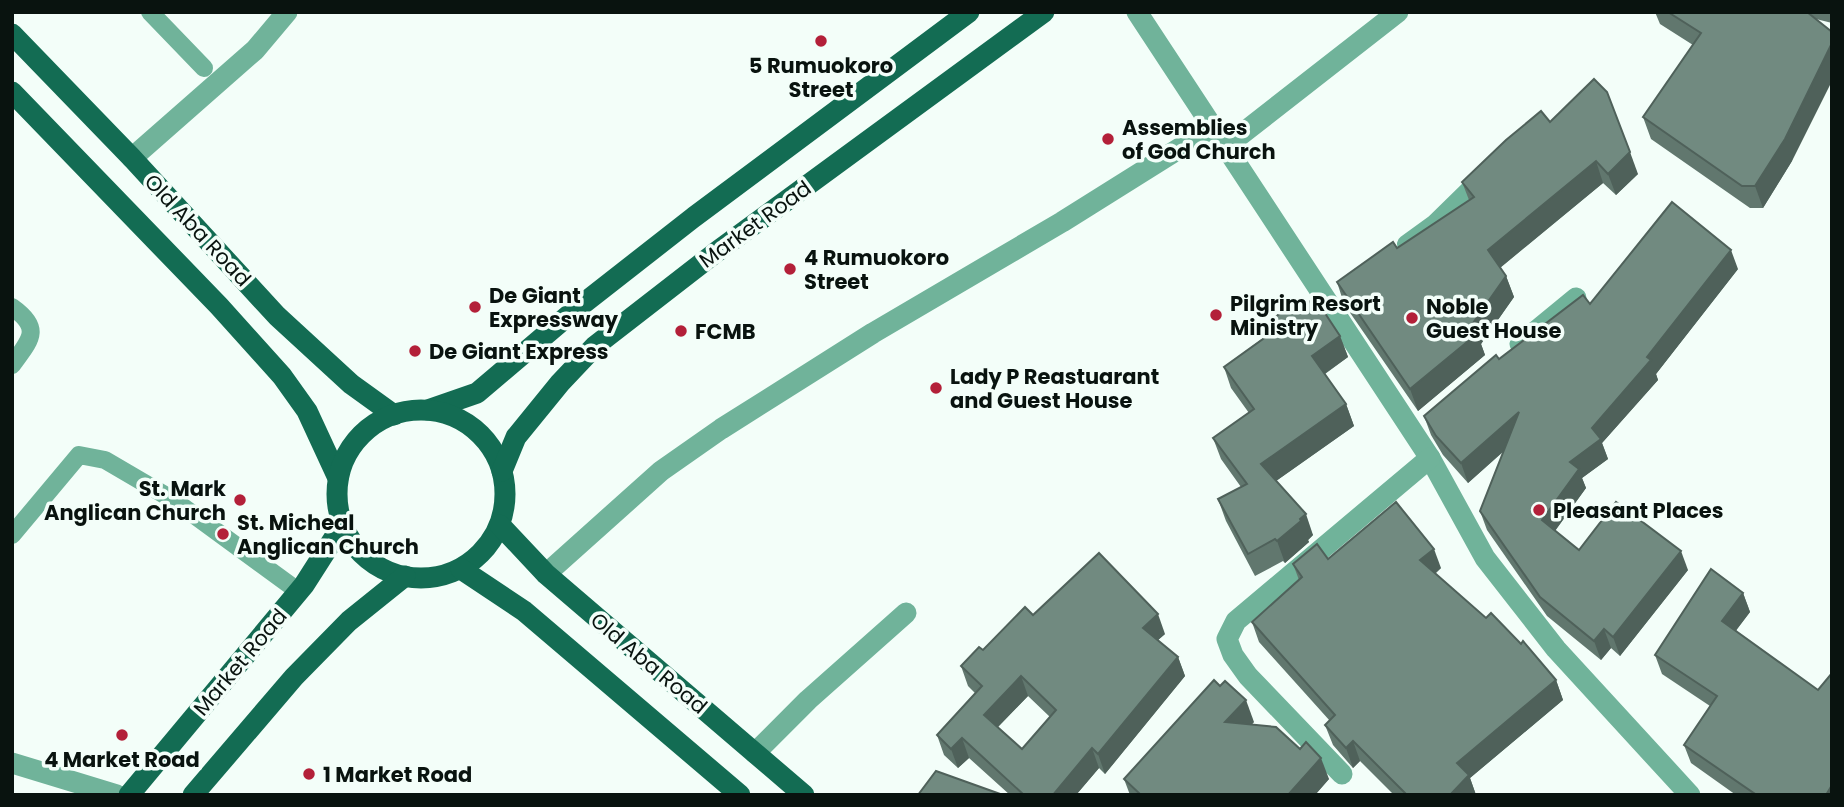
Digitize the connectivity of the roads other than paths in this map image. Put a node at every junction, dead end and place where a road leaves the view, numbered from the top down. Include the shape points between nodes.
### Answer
1 (150, 12) edge
2 (287, 12) edge
3 (969, 12) edge
4 (1044, 12) edge
5 (1138, 12) edge
6 (1398, 12) edge
7 (12, 34) edge
8 (204, 68) dead end
9 (13, 94) edge
10 (1212, 128) junction
11 (1224, 147) junction
12 (132, 158) junction
13 (1497, 161) edge
14 (1396, 251) edge
15 (1576, 298) edge
16 (12, 307) edge
17 (1504, 356) edge
18 (12, 365) edge
19 (428, 410) junction
20 (394, 415) junction
21 (1433, 415) edge
22 (1412, 432) junction
23 (1430, 458) junction
24 (502, 471) junction
25 (338, 478) junction
26 (343, 524) junction
27 (500, 525) junction
28 (12, 535) edge
29 (461, 569) junction
30 (546, 575) junction
31 (405, 576) junction
32 (298, 591) junction
33 (906, 613) dead end
34 (755, 753) junction
35 (12, 763) edge
36 (1342, 774) dead end
37 (117, 795) edge
38 (129, 795) edge
39 (193, 795) edge
40 (740, 795) edge
41 (804, 795) edge
42 (1690, 795) edge

1 - 8 lane
2 - 12 street via 255,50
3 - 19 main road, Market Road via 694,217 478,393
4 - 24 main road, Market Road via 595,346 516,437
5 - 10 street
6 - 11 street
7 - 12 main road, Old Aba Road
9 - 25 main road, Old Aba Road via 282,376 307,411
10 - 11 street
10 - 30 street via 721,429 661,471
11 - 22 street via 1330,296
12 - 20 main road, Old Aba Road via 277,316 351,384
13 - 14 lane via 1435,223
15 - 17 street
16 - 18 lane via 26,317 32,337
19 - 20 main road
19 - 24 main road via 456,417 474,429 489,445
20 - 25 main road via 358,439
21 - 22 street
22 - 23 street
23 - 36 street via 1236,621 1227,639 1248,676
23 - 42 street via 1485,558 1556,649
24 - 27 main road via 506,498
25 - 26 main road
26 - 31 main road via 367,558
26 - 32 main road, Market Road
27 - 29 main road via 484,551
27 - 30 main road, Old Aba Road
28 - 32 lane via 79,456 105,460 175,501
29 - 31 main road via 433,577
29 - 40 main road, Old Aba Road via 524,611
30 - 34 main road, Old Aba Road
31 - 39 main road via 349,621 294,677
32 - 38 main road, Market Road
33 - 34 street
34 - 41 main road, Old Aba Road
35 - 37 street

